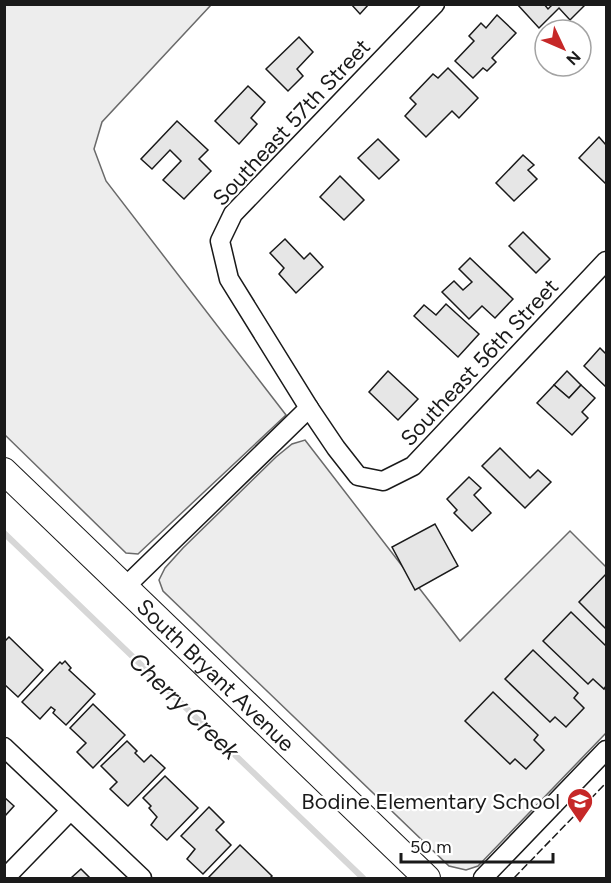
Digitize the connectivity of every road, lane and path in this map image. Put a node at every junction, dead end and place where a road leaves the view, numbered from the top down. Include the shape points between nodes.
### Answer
1 (435, 4) edge
2 (606, 261) edge
3 (309, 408) junction
4 (4, 471) edge
5 (125, 587) junction
6 (4, 747) edge
7 (606, 750) edge
8 (70, 810) junction
9 (5, 879) edge
10 (142, 879) edge
11 (427, 879) edge
12 (483, 879) edge

1 - 3 street, Southeast 57th Street via 233,214 220,241 229,279
2 - 3 street, Southeast 56th Street via 413,466 383,481 358,476
3 - 5 street
4 - 5 main road, South Bryant Avenue
5 - 11 main road, South Bryant Avenue
6 - 8 street
7 - 12 street
8 - 9 street
8 - 10 street

